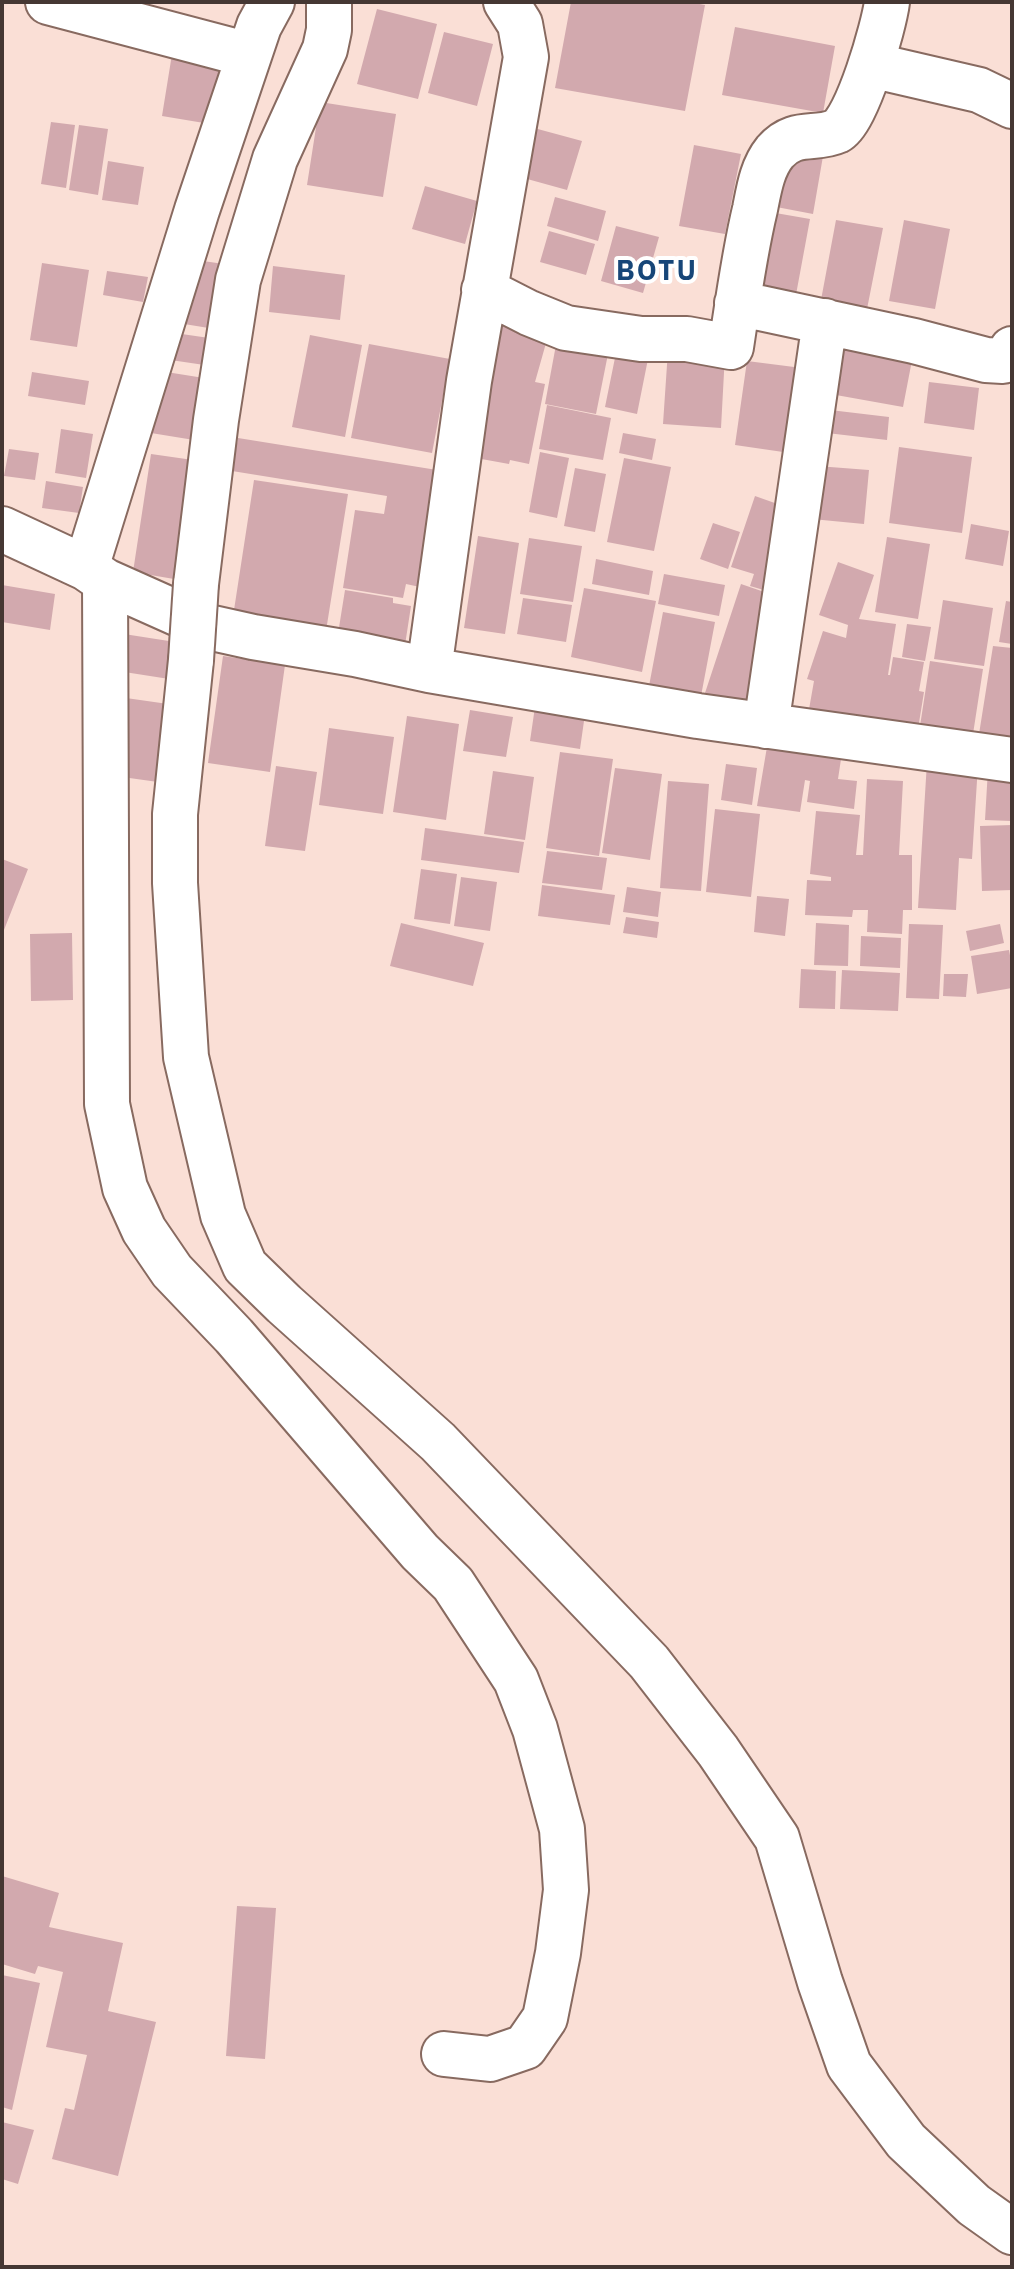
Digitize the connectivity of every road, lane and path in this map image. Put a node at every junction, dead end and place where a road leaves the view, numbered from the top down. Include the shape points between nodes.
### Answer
1 (48, 2) edge
2 (272, 2) edge
3 (329, 2) edge
4 (506, 2) edge
5 (887, 2) edge
6 (249, 55) junction
7 (871, 65) junction
8 (1012, 106) edge
9 (484, 290) junction
10 (737, 303) junction
11 (825, 321) junction
12 (1012, 349) edge
13 (2, 529) edge
14 (96, 574) junction
15 (429, 670) junction
16 (766, 726) junction
17 (1012, 760) edge
18 (444, 2054) dead end
19 (1012, 2232) edge

1 - 6 street
2 - 6 street
3 - 19 street, bridge via 325,49 275,159 238,280 196,584 175,814 186,1057 223,1215 245,1266 438,1442 649,1662 777,1838 849,2065 906,2141 974,2205
4 - 9 street via 520,24 526,57
5 - 7 street
6 - 14 street via 197,210
7 - 8 street via 979,90
7 - 10 street via 848,121 839,130 795,138 776,151 763,171
9 - 10 street via 566,328 731,347
9 - 15 street
10 - 11 street
11 - 12 street via 986,360 1003,361
11 - 16 street
13 - 14 street
14 - 15 street via 208,627
14 - 18 street via 107,1104 125,1188 144,1230 172,1271 453,1584 516,1680 562,1829 566,1890 545,2018 525,2047 490,2059
15 - 16 street
16 - 17 street

